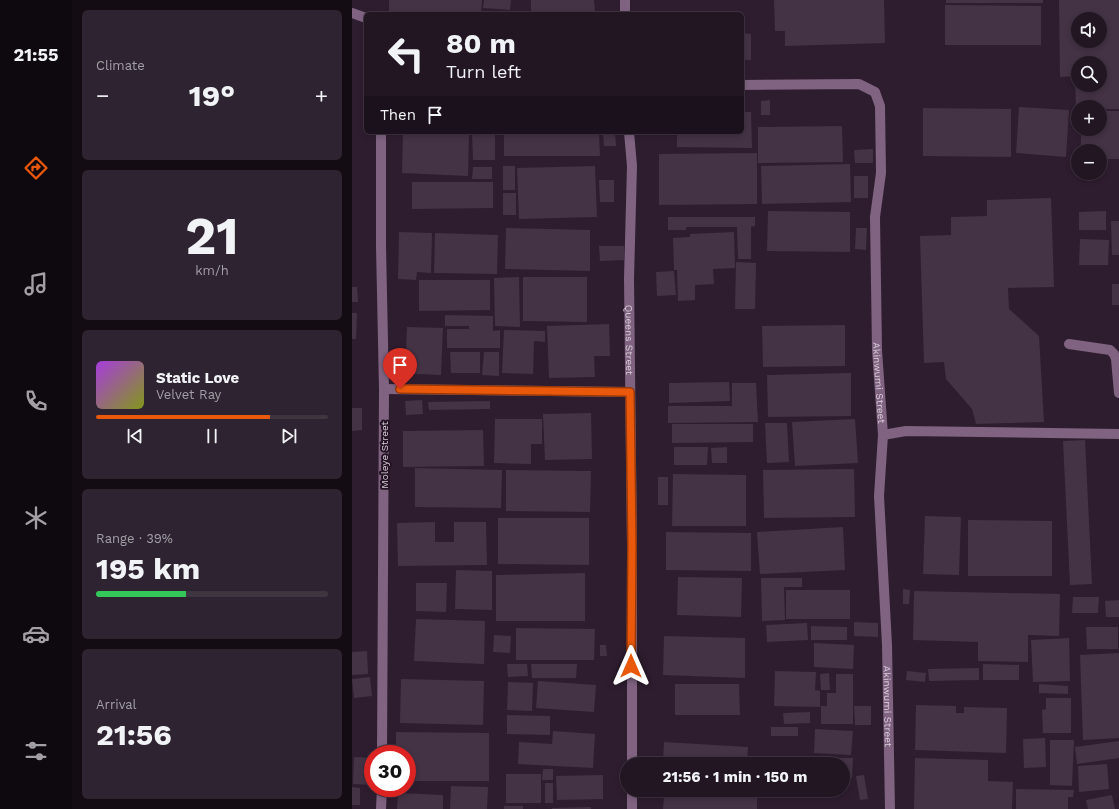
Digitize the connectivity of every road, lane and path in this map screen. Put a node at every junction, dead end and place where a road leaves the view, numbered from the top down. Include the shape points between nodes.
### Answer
1 (625, 0) edge
2 (625, 12) edge
3 (352, 13) edge
4 (364, 17) edge
5 (744, 85) edge
6 (381, 134) edge
7 (629, 134) edge
8 (1070, 344) dead end
9 (384, 389) junction
10 (630, 392) junction
11 (1119, 394) edge
12 (1119, 434) edge
13 (883, 436) junction
14 (382, 745) edge
15 (632, 757) edge
16 (382, 797) edge
17 (632, 797) edge
18 (382, 809) edge
19 (632, 809) edge
20 (890, 809) edge

1 - 2 street
3 - 4 street
5 - 13 street, Akinwumi Street via 859,84 874,92 880,106 881,173 875,218 877,350
6 - 9 street, Moleye Street
7 - 10 street, Queens Street via 632,166
8 - 11 street via 1110,350 1114,354
9 - 10 street
9 - 14 street, Moleye Street
10 - 15 street, Queens Street
12 - 13 street via 906,431
13 - 20 street, Akinwumi Street via 879,496 887,645
16 - 18 street
17 - 19 street

